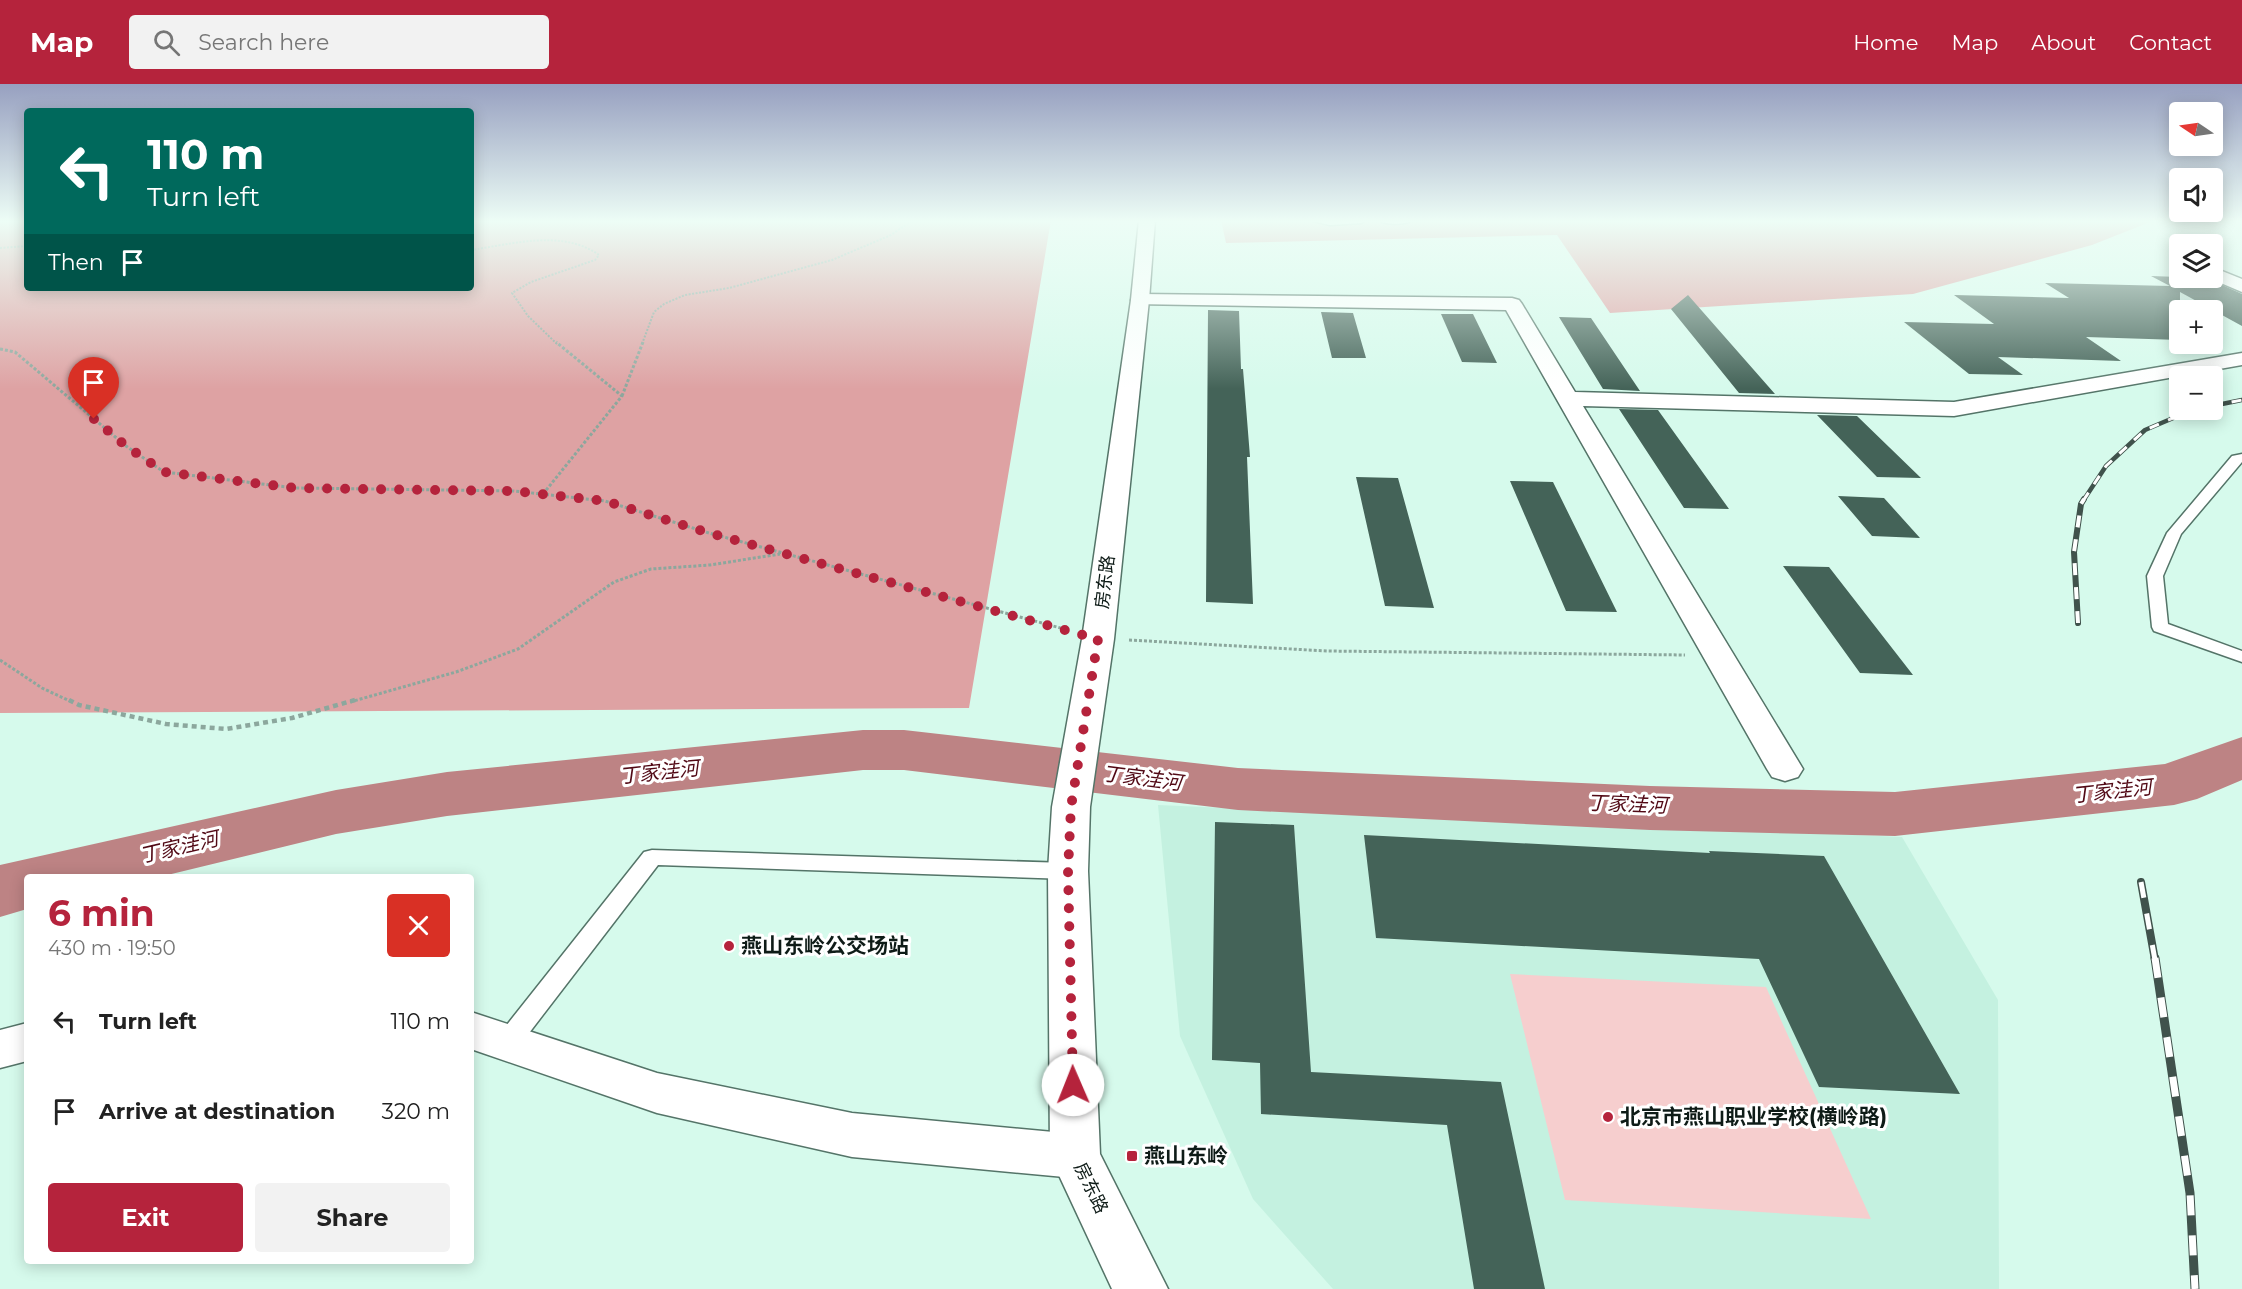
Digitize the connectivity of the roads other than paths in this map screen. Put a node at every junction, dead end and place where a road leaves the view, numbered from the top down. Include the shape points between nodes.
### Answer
1 (1142, 276) edge
2 (2223, 277) edge
3 (2242, 286) edge
4 (1140, 300) junction
5 (2242, 359) edge
6 (1568, 399) junction
7 (2242, 458) edge
8 (2242, 657) edge
9 (1785, 769) dead end
10 (1068, 871) junction
11 (489, 1036) edge
12 (24, 1043) edge
13 (0, 1049) edge
14 (1075, 1156) junction
15 (1140, 1289) edge

1 - 4 street, 房东路
2 - 3 street
4 - 6 street via 1512,304
4 - 10 street, 房东路 via 1098,639 1071,807
5 - 6 street via 1954,409
6 - 9 street
7 - 8 lane via 2174,533 2155,576 2160,627
10 - 11 lane via 652,857
10 - 14 street, 房东路
11 - 14 street via 657,1093 852,1135
12 - 13 street
14 - 15 street, 房东路

